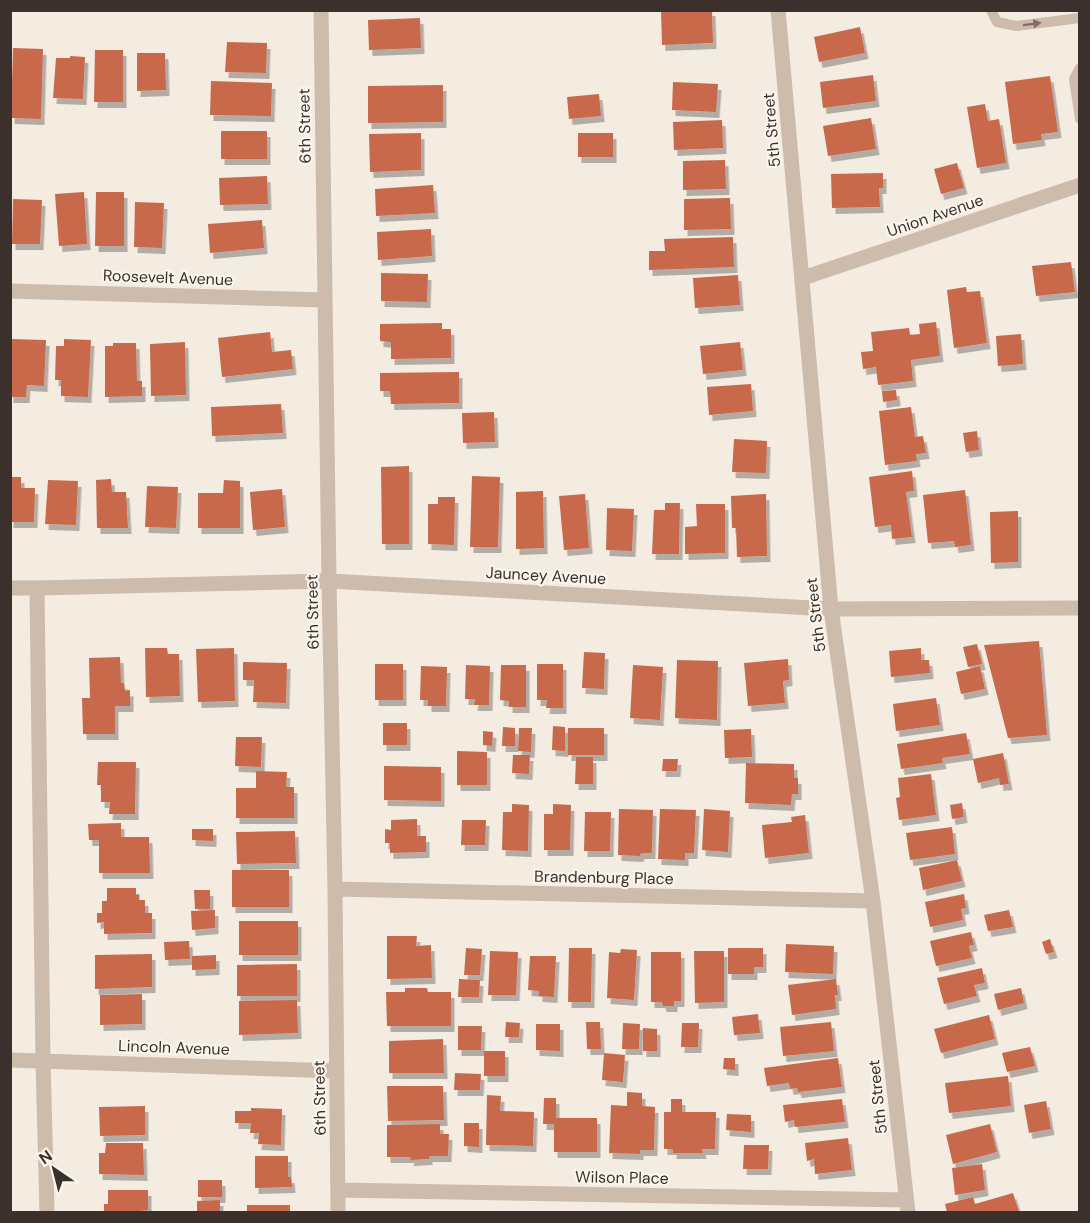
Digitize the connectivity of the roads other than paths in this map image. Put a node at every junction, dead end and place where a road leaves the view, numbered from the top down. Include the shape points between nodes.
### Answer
1 (321, 10) edge
2 (778, 10) edge
3 (991, 10) edge
4 (1080, 18) edge
5 (1080, 68) edge
6 (1080, 119) edge
7 (1080, 185) edge
8 (803, 279) junction
9 (10, 291) edge
10 (325, 300) junction
11 (329, 581) junction
12 (10, 588) edge
13 (38, 588) junction
14 (1080, 608) edge
15 (831, 609) junction
16 (335, 889) junction
17 (873, 901) junction
18 (10, 1060) edge
19 (43, 1061) junction
20 (336, 1071) junction
21 (338, 1190) junction
22 (907, 1206) edge
23 (46, 1212) edge
24 (338, 1212) edge

1 - 10 street, 6th Street
2 - 8 street, 5th Street
3 -> 4 lane via 997,22 1016,26
5 - 6 lane via 1074,79
7 - 8 street, Union Avenue
8 - 15 street, 5th Street
9 - 10 street, Roosevelt Avenue
10 - 11 street, 6th Street
11 - 13 street, Jauncey Avenue
11 - 15 street, Jauncey Avenue
11 - 16 street, 6th Street
12 - 13 street, Jauncey Avenue
13 - 19 street
14 - 15 street, Jauncey Avenue
15 - 17 street, 5th Street
16 - 17 street, Brandenburg Place
16 - 20 street, 6th Street
17 - 22 street, 5th Street
18 - 19 street, Lincoln Avenue
19 - 20 street, Lincoln Avenue
19 - 23 street
20 - 21 street, 6th Street
21 - 22 street, Wilson Place
21 - 24 street, 6th Street

